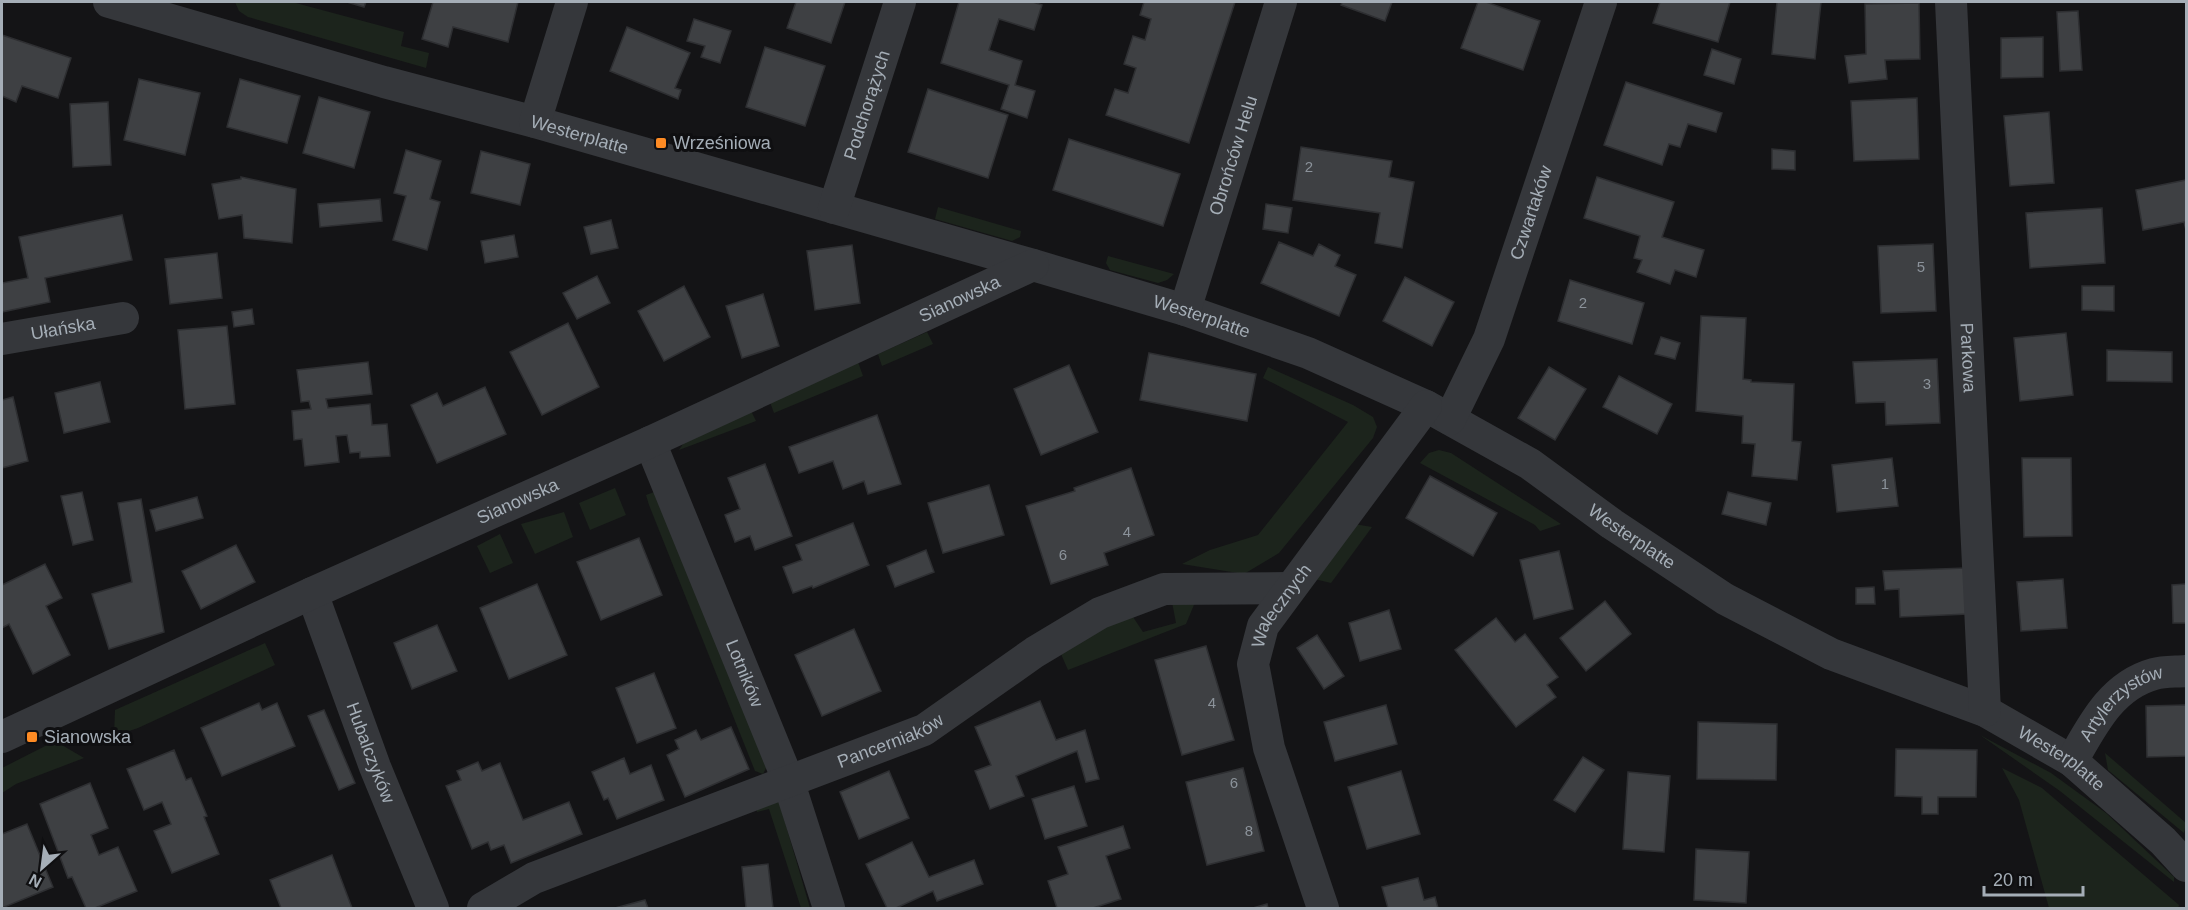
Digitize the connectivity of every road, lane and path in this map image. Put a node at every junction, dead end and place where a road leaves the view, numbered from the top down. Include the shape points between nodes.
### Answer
1 (109, 2) edge
2 (572, 2) edge
3 (900, 2) edge
4 (1281, 2) edge
5 (1601, 2) edge
6 (1951, 2) edge
7 (204, 14) edge
8 (535, 122) junction
9 (834, 208) junction
10 (1033, 265) junction
11 (1185, 310) junction
12 (123, 318) dead end
13 (2, 339) edge
14 (1438, 413) junction
15 (650, 442) junction
16 (1289, 588) junction
17 (312, 593) junction
18 (2187, 671) edge
19 (1985, 711) junction
20 (2, 737) edge
21 (2072, 761) junction
22 (788, 780) junction
23 (2187, 866) edge
24 (433, 909) edge
25 (483, 909) edge
26 (829, 909) edge
27 (1323, 909) edge

1 - 7 street, Westerplatte
2 - 8 street
3 - 9 street, Podchorążych
4 - 11 street, Obrońców Helu
5 - 14 street, Czwartaków via 1489,339
6 - 19 street, Parkowa
7 - 8 street, Westerplatte via 384,82
8 - 9 street, Westerplatte
9 - 10 street, Westerplatte
10 - 11 street, Westerplatte
10 - 15 street, Sianowska
11 - 14 street, Westerplatte via 1308,353
12 - 13 street, Ułańska
14 - 16 street, Walecznych
14 - 19 street, Westerplatte via 1530,464 1725,599 1831,654
15 - 17 street, Sianowska
15 - 22 street, Lotników
16 - 22 street, Pancerniaków via 1164,589 1142,597 1100,614 1035,652 924,730
16 - 27 street, Walecznych via 1263,626 1253,664 1269,748
17 - 20 street, Sianowska
17 - 24 street, Hubalczyków via 375,767
18 - 21 street, Artylerzystów via 2154,674 2121,690 2094,721
19 - 21 street, Westerplatte
21 - 23 street, Westerplatte
22 - 25 street, Pancerniaków via 534,878
22 - 26 street, Lotników

